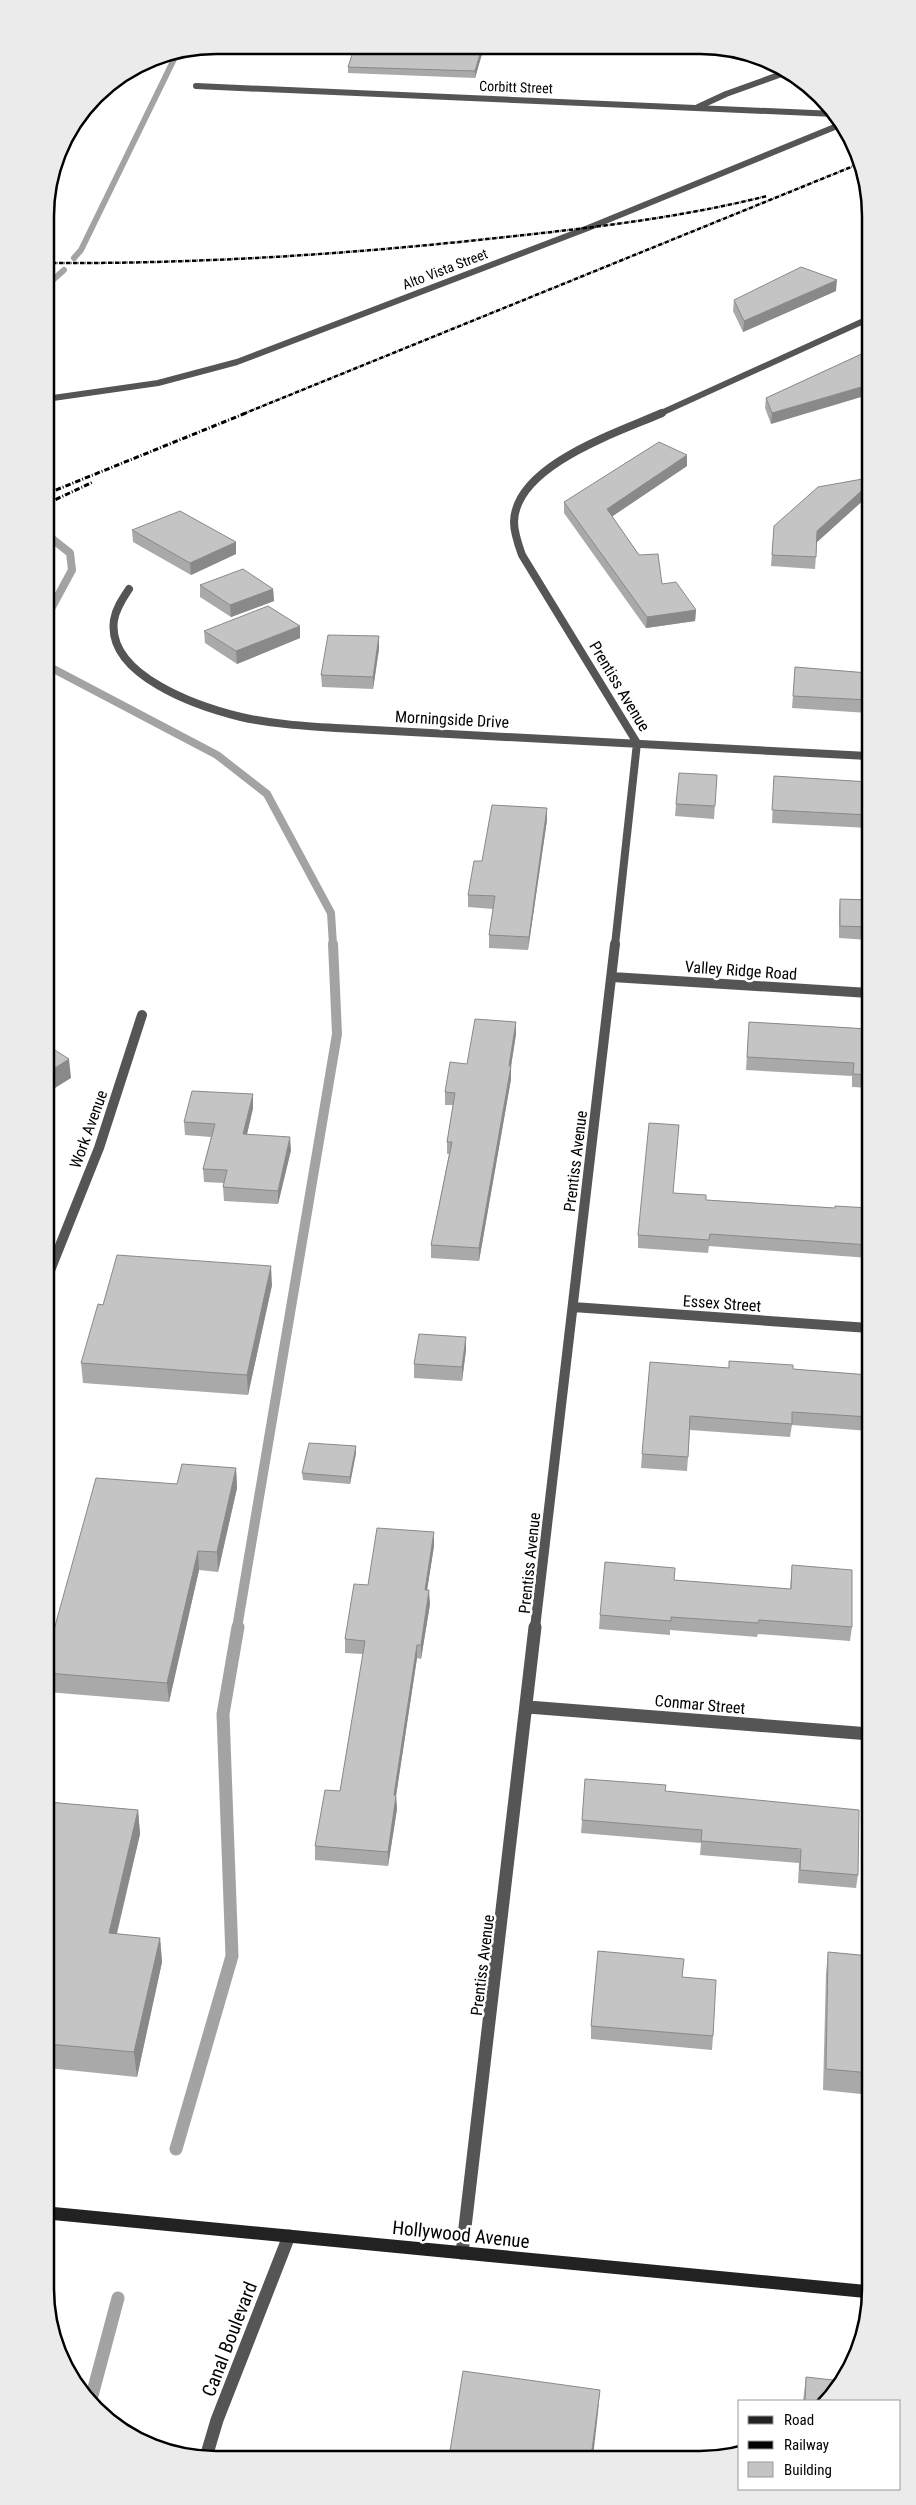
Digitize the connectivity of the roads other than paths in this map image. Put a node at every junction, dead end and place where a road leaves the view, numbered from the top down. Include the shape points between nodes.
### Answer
1 (781, 75) edge
2 (196, 86) dead end
3 (698, 107) junction
4 (826, 114) edge
5 (835, 127) edge
6 (862, 322) edge
7 (54, 398) edge
8 (129, 589) dead end
9 (637, 743) junction
10 (862, 756) edge
11 (612, 977) junction
12 (862, 993) edge
13 (142, 1016) dead end
14 (54, 1261) edge
15 (573, 1307) junction
16 (862, 1328) edge
17 (528, 1707) junction
18 (862, 1733) edge
19 (54, 2214) edge
20 (289, 2236) junction
21 (462, 2253) junction
22 (862, 2291) edge
23 (208, 2451) edge

1 - 3 street
2 - 3 street, Corbitt Street
3 - 4 street, Corbitt Street
5 - 7 street, Alto Vista Street via 588,228 237,362 158,383
6 - 9 street, Prentiss Avenue via 571,454 538,476 518,501 513,514 515,542
8 - 9 street, Morningside Drive via 118,607 114,626 118,645 130,664 146,678 203,705 241,717 297,725
9 - 10 street, Morningside Drive
9 - 11 street, Prentiss Avenue
11 - 12 street, Valley Ridge Road
11 - 15 street, Prentiss Avenue
13 - 14 street, Work Avenue via 131,1055
15 - 16 street, Essex Street
15 - 17 street, Prentiss Avenue
17 - 18 street, Conmar Street
17 - 21 street, Prentiss Avenue
19 - 20 main road, Hollywood Avenue
20 - 21 main road, Hollywood Avenue
20 - 23 street, Canal Boulevard
21 - 22 main road, Hollywood Avenue

